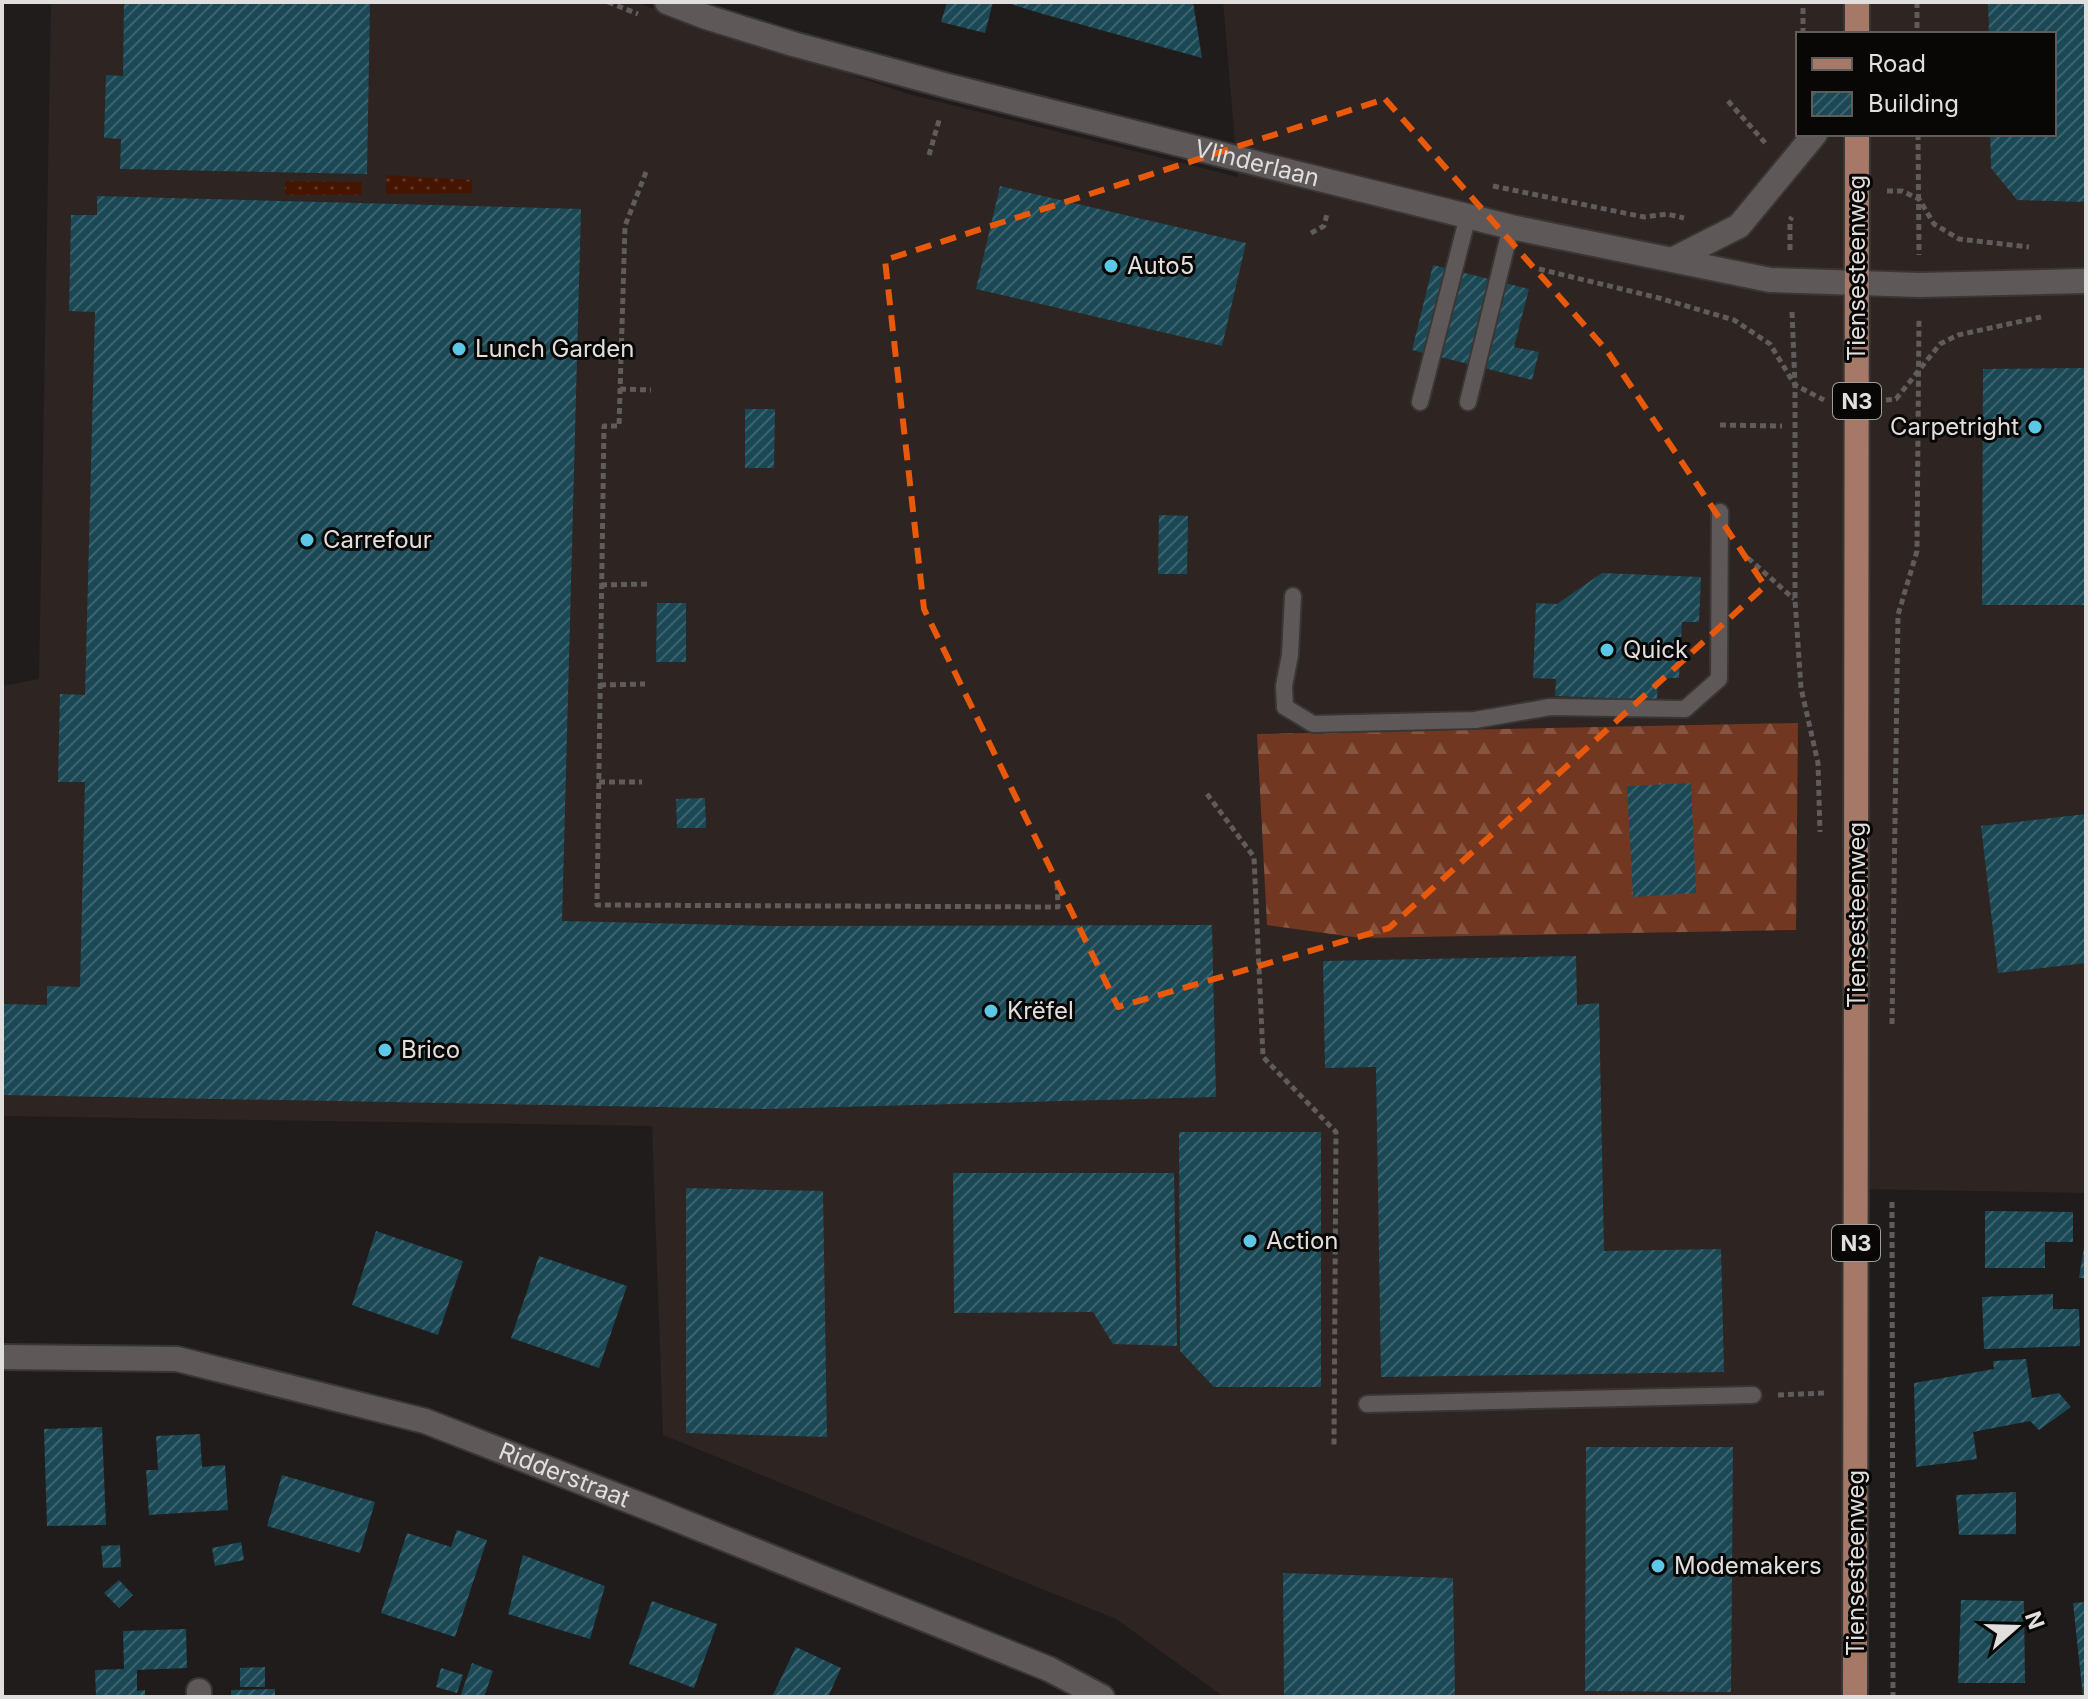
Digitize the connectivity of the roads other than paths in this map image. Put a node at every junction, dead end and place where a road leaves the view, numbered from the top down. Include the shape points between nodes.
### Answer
1 (667, 2) edge
2 (1857, 2) edge
3 (1857, 32) edge
4 (1813, 136) edge
5 (1857, 136) edge
6 (1468, 216) junction
7 (1511, 227) junction
8 (1674, 259) junction
9 (2086, 281) edge
10 (1856, 283) junction
11 (1420, 402) dead end
12 (1468, 402) dead end
13 (1720, 512) dead end
14 (1293, 596) dead end
15 (2, 1357) edge
16 (1753, 1395) road end
17 (1367, 1404) dead end
18 (1102, 1697) edge
19 (1855, 1697) edge

1 - 6 street, Vlinderlaan via 793,44 948,86
2 - 3 main road
4 - 8 street via 1739,226
5 - 10 main road, Tiensesteenweg / N3
6 - 7 street, Vlinderlaan
6 - 11 lane
7 - 8 street, Vlinderlaan
7 - 12 lane
8 - 10 street, Vlinderlaan via 1770,280
9 - 10 street, Vlinderlaan
10 - 19 main road, Tiensesteenweg / N3
13 - 14 lane via 1719,679 1685,709 1550,707 1475,720 1313,724 1285,707
15 - 18 street, Ridderstraat via 177,1359 425,1421 1049,1669
16 - 17 lane

